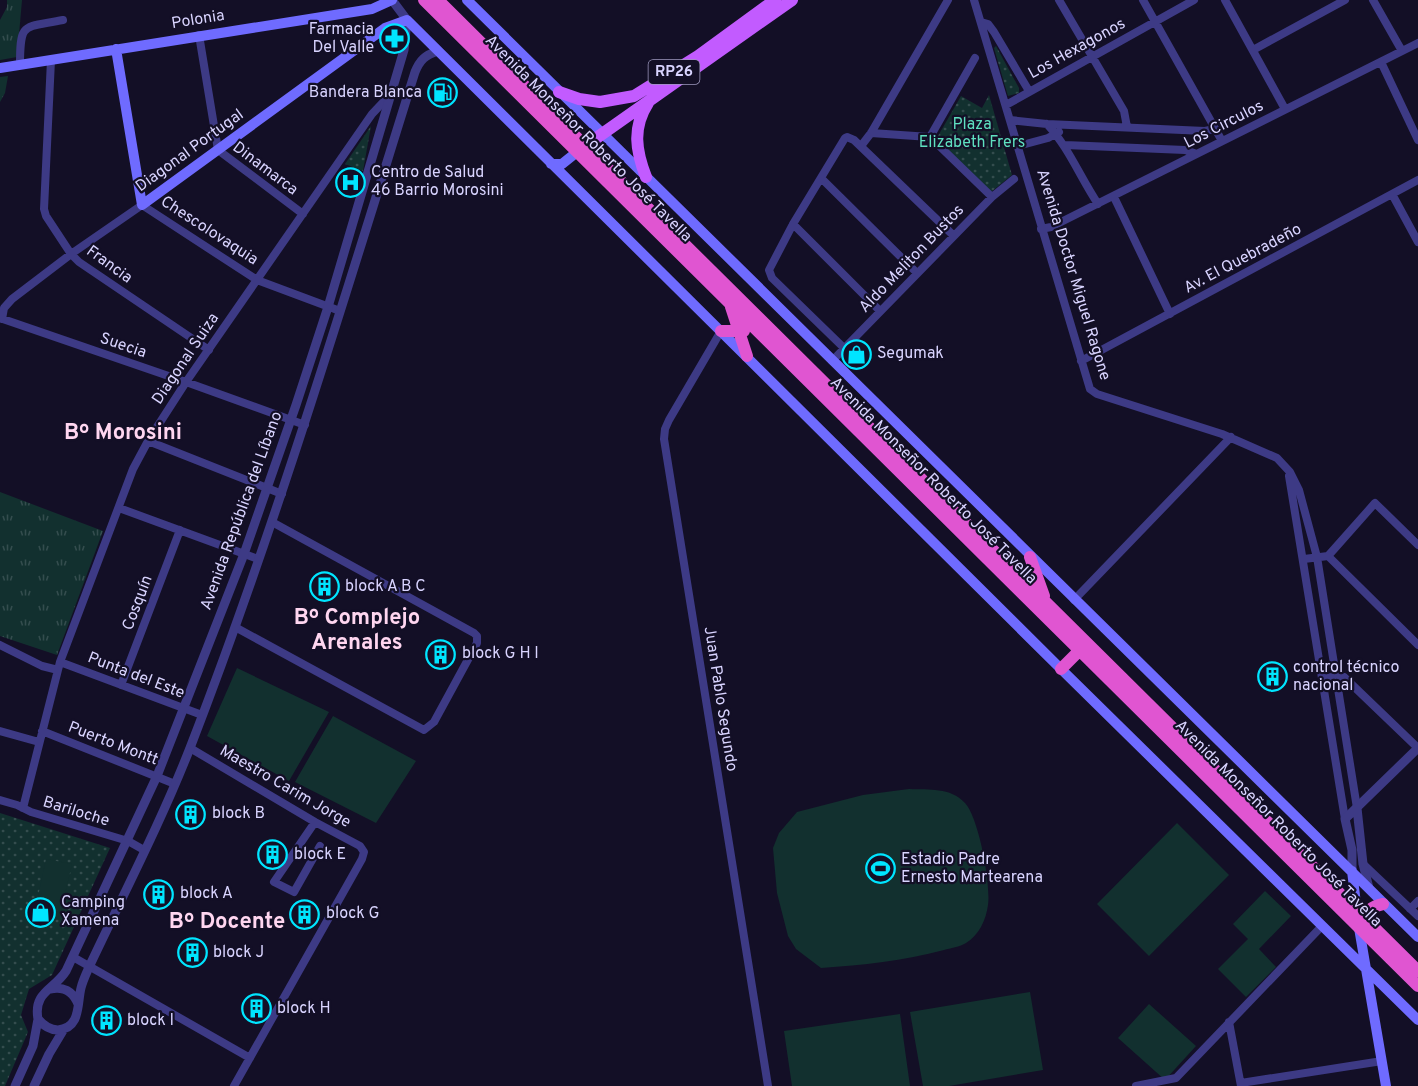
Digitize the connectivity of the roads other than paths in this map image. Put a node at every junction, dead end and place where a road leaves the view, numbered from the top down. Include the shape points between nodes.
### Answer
1 (392, 0) edge
2 (424, 0) edge
3 (438, 0) edge
4 (467, 0) edge
5 (775, 0) edge
6 (792, 0) edge
7 (948, 0) edge
8 (975, 0) edge
9 (1059, 0) edge
10 (1143, 0) edge
11 (1194, 0) edge
12 (1225, 0) edge
13 (1345, 0) edge
14 (1372, 0) edge
15 (63, 20) dead end
16 (407, 20) junction
17 (1156, 21) junction
18 (981, 22) junction
19 (199, 35) junction
20 (1418, 44) edge
21 (116, 49) junction
22 (1253, 50) junction
23 (438, 51) junction
24 (1402, 51) junction
25 (1092, 56) junction
26 (975, 58) dead end
27 (51, 60) junction
28 (1381, 62) junction
29 (21, 65) junction
30 (4, 68) edge
31 (1029, 91) junction
32 (559, 92) junction
33 (390, 95) junction
34 (650, 100) junction
35 (1006, 105) junction
36 (1285, 109) junction
37 (1010, 120) junction
38 (1047, 124) junction
39 (1069, 125) junction
40 (1127, 127) junction
41 (1214, 129) junction
42 (602, 133) junction
43 (871, 133) junction
44 (1056, 134) junction
45 (930, 137) junction
46 (1418, 140) edge
47 (1222, 141) junction
48 (1065, 145) junction
49 (861, 146) junction
50 (1018, 146) junction
51 (581, 149) junction
52 (218, 150) junction
53 (1197, 154) junction
54 (552, 164) junction
55 (646, 177) junction
56 (821, 178) junction
57 (1014, 179) dead end
58 (1418, 180) edge
59 (1392, 195) junction
60 (992, 197) junction
61 (1114, 197) junction
62 (1098, 204) junction
63 (142, 205) junction
64 (303, 214) junction
65 (793, 224) junction
66 (1041, 229) junction
67 (954, 236) junction
68 (1418, 242) edge
69 (71, 254) junction
70 (917, 273) junction
71 (257, 280) junction
72 (730, 303) junction
73 (328, 307) junction
74 (340, 311) junction
75 (880, 311) junction
76 (1170, 314) junction
77 (1, 319) edge
78 (721, 331) junction
79 (739, 331) junction
80 (757, 331) junction
81 (844, 348) junction
82 (209, 350) junction
83 (747, 356) junction
84 (832, 361) junction
85 (1081, 361) junction
86 (186, 382) junction
87 (290, 420) junction
88 (305, 425) junction
89 (1231, 437) junction
90 (148, 441) junction
91 (1287, 469) junction
92 (267, 488) junction
93 (282, 494) junction
94 (119, 508) junction
95 (272, 522) junction
96 (180, 530) junction
97 (1415, 536) edge
98 (1418, 545) edge
99 (244, 554) junction
100 (1328, 556) junction
101 (1030, 557) junction
102 (1317, 557) junction
103 (258, 559) junction
104 (1304, 560) junction
105 (1045, 600) junction
106 (1074, 600) junction
107 (235, 627) junction
108 (0, 645) edge
109 (1418, 645) edge
110 (1080, 650) junction
111 (59, 666) junction
112 (1061, 669) junction
113 (1337, 676) junction
114 (1323, 679) junction
115 (121, 685) junction
116 (184, 709) junction
117 (201, 715) junction
118 (0, 731) edge
119 (42, 731) junction
120 (39, 742) junction
121 (190, 748) junction
122 (1418, 748) edge
123 (157, 776) junction
124 (175, 784) junction
125 (0, 800) edge
126 (23, 808) junction
127 (1357, 808) junction
128 (1345, 819) junction
129 (315, 822) junction
130 (128, 841) junction
131 (320, 846) dead end
132 (144, 850) junction
133 (1363, 864) junction
134 (1352, 871) junction
135 (1369, 888) junction
136 (1418, 901) edge
137 (1383, 904) junction
138 (1410, 909) junction
139 (1418, 916) edge
140 (1360, 918) junction
141 (1322, 926) junction
142 (1418, 937) edge
143 (73, 957) junction
144 (90, 965) junction
145 (1366, 970) junction
146 (1418, 971) edge
147 (1418, 986) edge
148 (49, 989) junction
149 (1390, 993) junction
150 (78, 1004) junction
151 (1374, 1007) junction
152 (38, 1019) junction
153 (1418, 1020) edge
154 (1229, 1022) junction
155 (64, 1029) junction
156 (250, 1058) junction
157 (1382, 1061) junction
158 (1177, 1082) edge
159 (1241, 1084) edge
160 (15, 1086) edge
161 (34, 1086) edge
162 (234, 1086) edge
163 (768, 1086) edge
164 (1136, 1086) edge
165 (1386, 1086) edge

1 - 16 street
1 - 19 main road, Polonia via 372,9
2 - 51 highway, Avenida Monseñor Roberto José Tavella
3 - 51 highway, Avenida Monseñor Roberto José Tavella
4 - 32 main road
5 - 32 main road, RP26 via 634,96 600,102
6 - 34 main road, RP26
7 - 43 street
8 - 18 street, Avenida Doctor Miguel Ragone
9 - 25 street
10 - 17 street
11 - 17 street, Los Hexagonos
12 - 22 street
13 - 22 street
14 - 24 street
15 - 29 street via 27,28 21,33
16 - 23 main road
16 - 33 street, Avenida República del Líbano via 404,50
16 - 52 main road, Diagonal Portugal via 385,28
17 - 25 street, Los Hexagonos
17 - 41 street
18 - 31 street via 994,32
18 - 35 street, Avenida Doctor Miguel Ragone
19 - 21 main road, Polonia
19 - 52 street, Dinamarca
20 - 24 street, Los Circulos
21 - 27 main road, Polonia
21 - 63 main road, Chescolovaquia
22 - 36 street
23 - 54 main road
23 - 74 street, Avenida República del Líbano via 419,61 414,72
24 - 28 street, Los Circulos
25 - 31 street, Los Hexagonos
25 - 40 street via 1124,111
26 - 45 street
27 - 29 main road, Polonia
27 - 69 street, Francia via 44,209
28 - 36 street, Los Circulos
28 - 46 street
29 - 30 main road, Polonia
31 - 35 street, Los Hexagonos
32 - 42 main road
33 - 64 street, Diagonal Suiza via 372,114
33 - 73 street, Avenida República del Líbano
34 - 42 main road, RP26
34 - 55 main road via 640,117 637,136
35 - 37 street, Avenida Doctor Miguel Ragone
36 - 47 street, Los Circulos
37 - 38 street
37 - 50 street, Avenida Doctor Miguel Ragone
38 - 39 street
38 - 44 street
39 - 40 street
39 - 44 street
40 - 41 street
41 - 47 street
42 - 51 main road, RP26
42 - 55 main road
43 - 45 street
43 - 49 street
44 - 48 street
44 - 50 street
45 - 60 street
47 - 53 street, Los Circulos
48 - 53 street via 1185,150
48 - 62 street
49 - 56 street via 848,137
49 - 67 street
50 - 66 street, Avenida Doctor Miguel Ragone
51 - 54 main road, RP26 via 562,164
51 - 72 highway, Avenida Monseñor Roberto José Tavella
51 - 105 highway, Avenida Monseñor Roberto José Tavella
52 - 63 main road, Diagonal Portugal
52 - 64 street, Dinamarca
53 - 61 street, Los Circulos
54 - 78 main road
55 - 84 main road
56 - 65 street
56 - 70 street
57 - 60 street, Aldo Meliton Bustos
58 - 59 street, Av. El Quebradeño
59 - 68 street
59 - 76 street, Av. El Quebradeño
60 - 67 street, Aldo Meliton Bustos
61 - 62 street, Los Circulos
61 - 76 street
62 - 66 street, Los Circulos
63 - 69 street, Diagonal Portugal
63 - 71 street, Chescolovaquia
64 - 71 street, Diagonal Suiza
65 - 75 street
65 - 81 street via 769,274
66 - 85 street, Avenida Doctor Miguel Ragone
67 - 70 street, Aldo Meliton Bustos
69 - 77 street, Diagonal Portugal via 12,299
69 - 82 street, Francia
70 - 75 street, Aldo Meliton Bustos
71 - 73 street, Chescolovaquia
71 - 82 street, Diagonal Suiza
72 - 79 highway
72 - 80 highway, Avenida Monseñor Roberto José Tavella
73 - 74 street, Chescolovaquia
73 - 87 street, Avenida República del Líbano
74 - 88 street, Avenida República del Líbano
75 - 81 street, Aldo Meliton Bustos
76 - 85 street, Av. El Quebradeño
77 - 86 street, Suecia
78 - 79 highway
78 - 83 main road
78 - 163 street, Juan Pablo Segundo via 669,420 664,439
79 - 80 highway
79 - 83 highway
80 - 110 highway, Avenida Monseñor Roberto José Tavella
81 - 84 street, Aldo Meliton Bustos
82 - 86 street, Diagonal Suiza
83 - 112 main road
84 - 101 main road
85 - 89 street, Avenida Doctor Miguel Ragone via 1088,384 1097,394
86 - 87 street, Suecia
86 - 90 street, Diagonal Suiza
87 - 88 street, Suecia
87 - 92 street, Avenida República del Líbano
88 - 93 street, Avenida República del Líbano
89 - 91 street, Avenida Doctor Miguel Ragone via 1273,455
89 - 106 street
90 - 92 street
90 - 94 street, Diagonal Suiza
91 - 102 street, Avenida Doctor Miguel Ragone via 1299,490
91 - 104 street
92 - 93 street
92 - 99 street, Avenida República del Líbano
93 - 95 street, Avenida República del Líbano
94 - 96 street
94 - 111 street, Diagonal Suiza
95 - 103 street, Avenida República del Líbano
95 - 107 street via 474,633 477,643 434,723 424,730
96 - 99 street
96 - 115 street, Cosquín
97 - 98 street
97 - 100 street via 1375,503
99 - 103 street
99 - 116 street, Avenida República del Líbano
100 - 102 street
100 - 109 street
101 - 105 highway
101 - 106 main road
102 - 104 street
102 - 113 street, Avenida Doctor Miguel Ragone
103 - 107 street, Avenida República del Líbano
104 - 114 street
105 - 140 highway, Avenida Monseñor Roberto José Tavella
106 - 134 main road
107 - 117 street, Avenida República del Líbano
108 - 111 street, Punta del Este via 42,666
110 - 112 highway
110 - 140 highway, Avenida Monseñor Roberto José Tavella
111 - 115 street, Punta del Este
111 - 119 street, Diagonal Suiza
112 - 141 main road
113 - 114 street
113 - 122 street via 1344,677
113 - 127 street, Avenida Doctor Miguel Ragone
114 - 128 street
115 - 116 street, Punta del Este
116 - 117 street, Punta del Este
116 - 123 street, Avenida República del Líbano
117 - 121 street, Avenida República del Líbano
118 - 120 street
119 - 120 street, Diagonal Suiza
119 - 123 street, Puerto Montt
120 - 126 street, Diagonal Suiza
121 - 124 street, Avenida República del Líbano
121 - 129 street, Maestro Carim Jorge
122 - 127 street
123 - 124 street, Puerto Montt
123 - 130 street, Avenida República del Líbano
124 - 132 street, Avenida República del Líbano
125 - 126 street, Bariloche
126 - 130 street, Bariloche
127 - 128 street
127 - 133 street, Avenida Doctor Miguel Ragone
128 - 134 street
129 - 131 street via 274,882 294,892
129 - 156 street, Maestro Carim Jorge via 360,846 364,852
130 - 132 street, Bariloche
130 - 143 street, Avenida República del Líbano
132 - 144 street, Avenida República del Líbano
133 - 135 street, Avenida Doctor Miguel Ragone
133 - 138 street
134 - 135 main road
134 - 140 main road
135 - 137 main road
136 - 138 street
137 - 140 highway via 1372,907
137 - 142 main road
138 - 139 street
140 - 145 main road
140 - 146 highway, Avenida Monseñor Roberto José Tavella
140 - 147 highway, Avenida Monseñor Roberto José Tavella
141 - 145 main road
141 - 154 street
143 - 144 street
143 - 148 street, Avenida República del Líbano via 60,980
144 - 150 street, Avenida República del Líbano
144 - 156 street
145 - 149 main road
145 - 151 main road
148 - 150 street via 63,988
148 - 152 street via 36,1005
149 - 151 main road via 1377,998
149 - 153 main road
150 - 155 street via 74,1022
151 - 157 main road
152 - 155 street via 54,1030
152 - 160 street via 33,1046
154 - 158 street
154 - 159 street
155 - 161 street
156 - 162 street
157 - 159 street
157 - 165 main road
158 - 164 street

